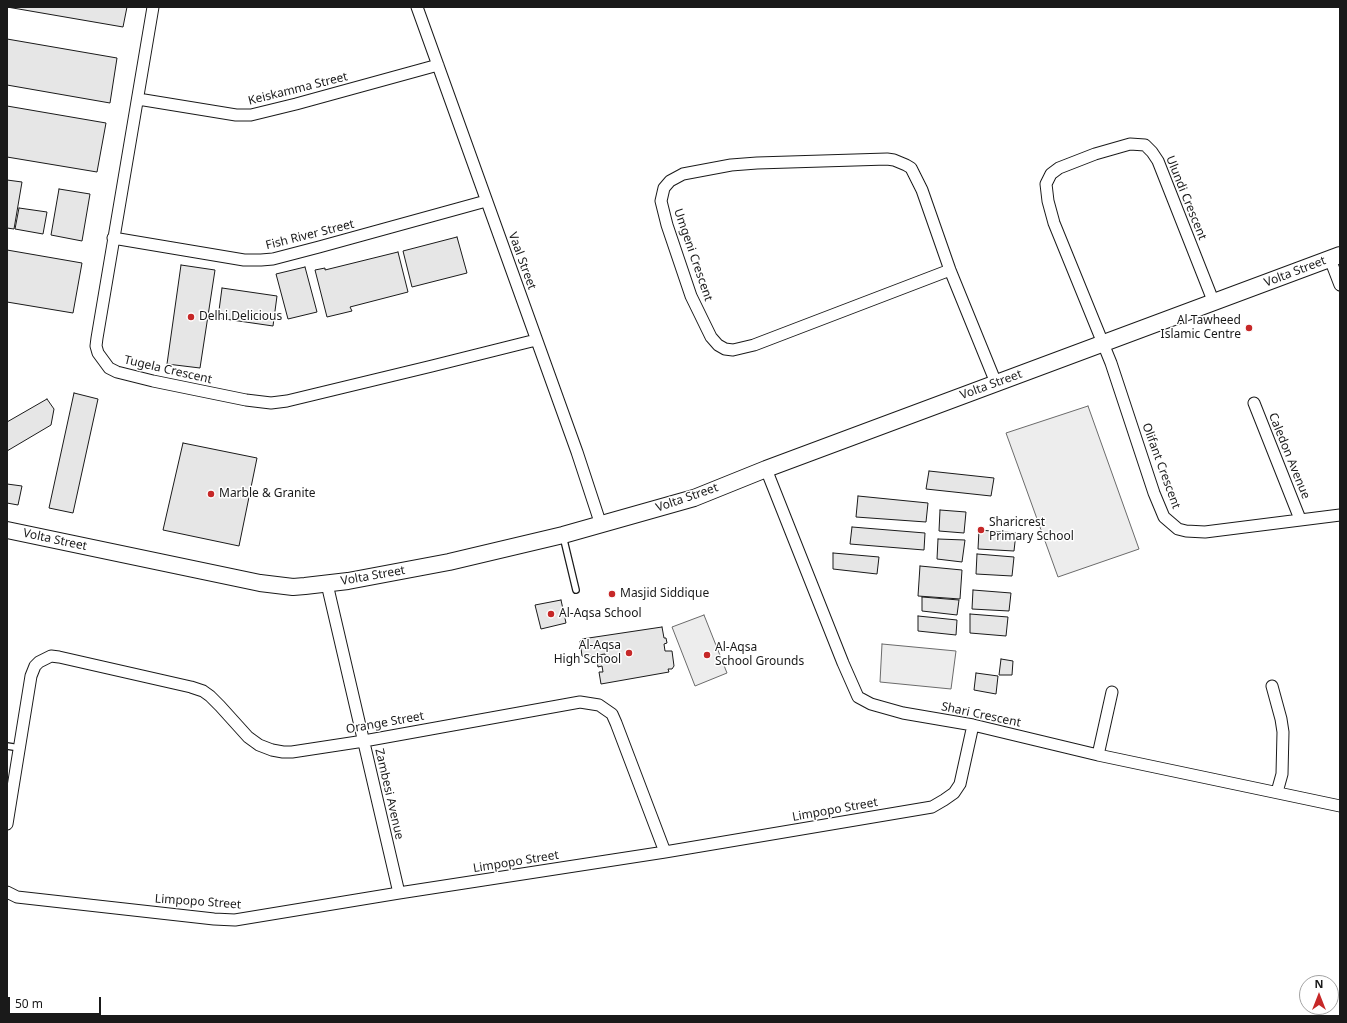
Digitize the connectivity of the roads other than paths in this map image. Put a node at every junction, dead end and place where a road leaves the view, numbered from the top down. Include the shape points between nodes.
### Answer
1 (153, 7) edge
2 (417, 7) edge
3 (438, 65) junction
4 (138, 99) junction
5 (486, 201) junction
6 (113, 238) junction
7 (1335, 257) edge
8 (950, 270) junction
9 (1340, 285) edge
10 (1214, 303) junction
11 (536, 340) junction
12 (1103, 344) junction
13 (996, 383) junction
14 (1254, 403) dead end
15 (766, 469) junction
16 (1340, 515) edge
17 (1300, 519) junction
18 (601, 525) junction
19 (7, 530) edge
20 (563, 535) junction
21 (327, 584) junction
22 (576, 590) dead end
23 (1272, 686) dead end
24 (1112, 692) dead end
25 (973, 725) junction
26 (364, 741) junction
27 (7, 746) edge
28 (20, 748) junction
29 (1098, 755) junction
30 (1277, 792) junction
31 (1340, 806) edge
32 (7, 824) edge
33 (665, 852) junction
34 (7, 892) edge
35 (399, 893) junction

1 - 4 street, Tugela Crescent
2 - 3 street, Vaal Street
3 - 4 street, Keiskamma Street via 251,115 236,115
3 - 5 street, Vaal Street
4 - 6 street, Tugela Crescent
5 - 6 street, Fish River Street via 273,259 244,260
5 - 11 street, Vaal Street
6 - 11 street, Tugela Crescent via 96,346 103,362 117,372 271,403
7 - 9 street
7 - 10 street, Volta Street
8 - 8 street, Umgeni Crescent via 917,179 911,168 894,160 731,165 683,174 670,181 664,188 661,201 691,296 711,337 725,349 733,350 754,345
8 - 13 street, Umgeni Crescent
10 - 12 street, Volta Street
10 - 12 street, Ulundi Crescent via 1158,161 1152,152 1145,145 1130,144 1095,154 1059,168 1051,174 1046,184 1054,223
11 - 18 street, Vaal Street
12 - 13 street, Volta Street
12 - 17 street, Olifant Crescent via 1154,493 1164,517 1174,526 1186,531 1205,532
13 - 15 street, Volta Street
14 - 17 street, Caledon Avenue
15 - 18 street, Volta Street via 694,498
15 - 25 street, Shari Crescent via 858,696 871,704 892,710
16 - 17 street, Olifant Crescent
18 - 20 street, Volta Street
19 - 21 street, Volta Street via 260,583 293,587
20 - 21 street, Volta Street via 449,562
20 - 22 lane
21 - 26 street, Zambesi Avenue
23 - 30 street via 1283,732 1282,774
24 - 29 street
25 - 29 street, Shari Crescent
25 - 33 street, Limpopo Street via 960,784 954,793 932,807
26 - 28 street, Orange Street via 292,752 272,750 248,737 203,691 51,656 39,662 31,676
26 - 33 street, Orange Street via 580,702 599,705 612,714
26 - 35 street, Zambesi Avenue
27 - 28 lane
28 - 32 street
29 - 30 street, Shari Crescent
30 - 31 street, Shari Crescent
33 - 35 street, Limpopo Street
34 - 35 street, Limpopo Street via 17,897 235,920

